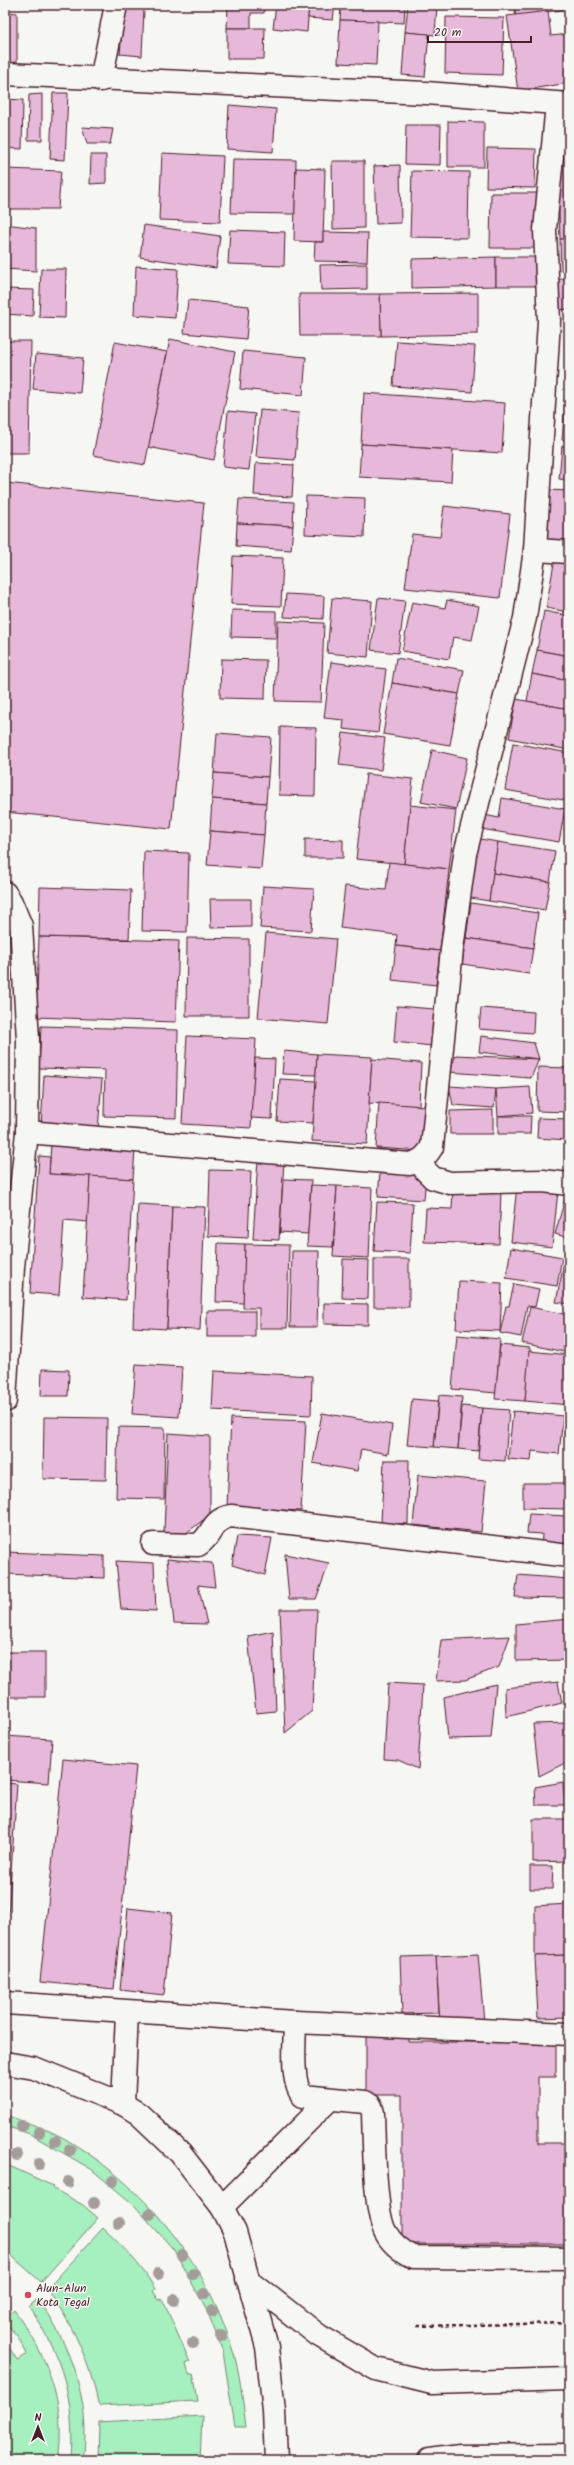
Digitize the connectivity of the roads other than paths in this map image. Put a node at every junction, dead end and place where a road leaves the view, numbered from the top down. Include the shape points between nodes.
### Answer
1 (116, 5) edge
2 (5, 74) edge
3 (101, 80) junction
4 (563, 104) edge
5 (535, 550) junction
6 (569, 552) edge
7 (5, 893) edge
8 (27, 1132) junction
9 (421, 1161) junction
10 (569, 1184) edge
11 (9, 1267) edge
12 (5, 1401) edge
13 (153, 1544) dead end
14 (569, 1556) edge
15 (5, 2003) edge
16 (127, 2013) junction
17 (295, 2022) junction
18 (569, 2034) edge
19 (5, 2063) edge
20 (329, 2100) junction
21 (123, 2104) junction
22 (222, 2208) junction
23 (569, 2258) edge
24 (247, 2279) junction
25 (569, 2379) edge
26 (569, 2455) edge
27 (276, 2460) edge
28 (429, 2460) edge

1 - 3 street
2 - 3 street
3 - 4 street via 426,93
4 - 5 street via 545,230 549,321
5 - 6 street
5 - 9 street via 525,618 465,854 452,948 432,1147
7 - 8 street via 21,926 28,1039
8 - 9 street via 410,1164
8 - 11 street
9 - 10 street via 433,1178 450,1183 544,1181
11 - 12 street
13 - 14 street via 198,1545 203,1542 215,1523 231,1516
15 - 16 street
16 - 17 street
16 - 21 street
17 - 18 street
17 - 20 street via 296,2087 303,2096
19 - 21 street via 34,2068
20 - 22 street
20 - 23 street via 365,2102 370,2106 373,2113 379,2212 385,2232 403,2252 413,2257
21 - 22 street via 139,2114 180,2153
22 - 24 street via 235,2232
24 - 25 street via 318,2335 376,2369 432,2383
24 - 27 street via 267,2347
26 - 28 street via 460,2456

